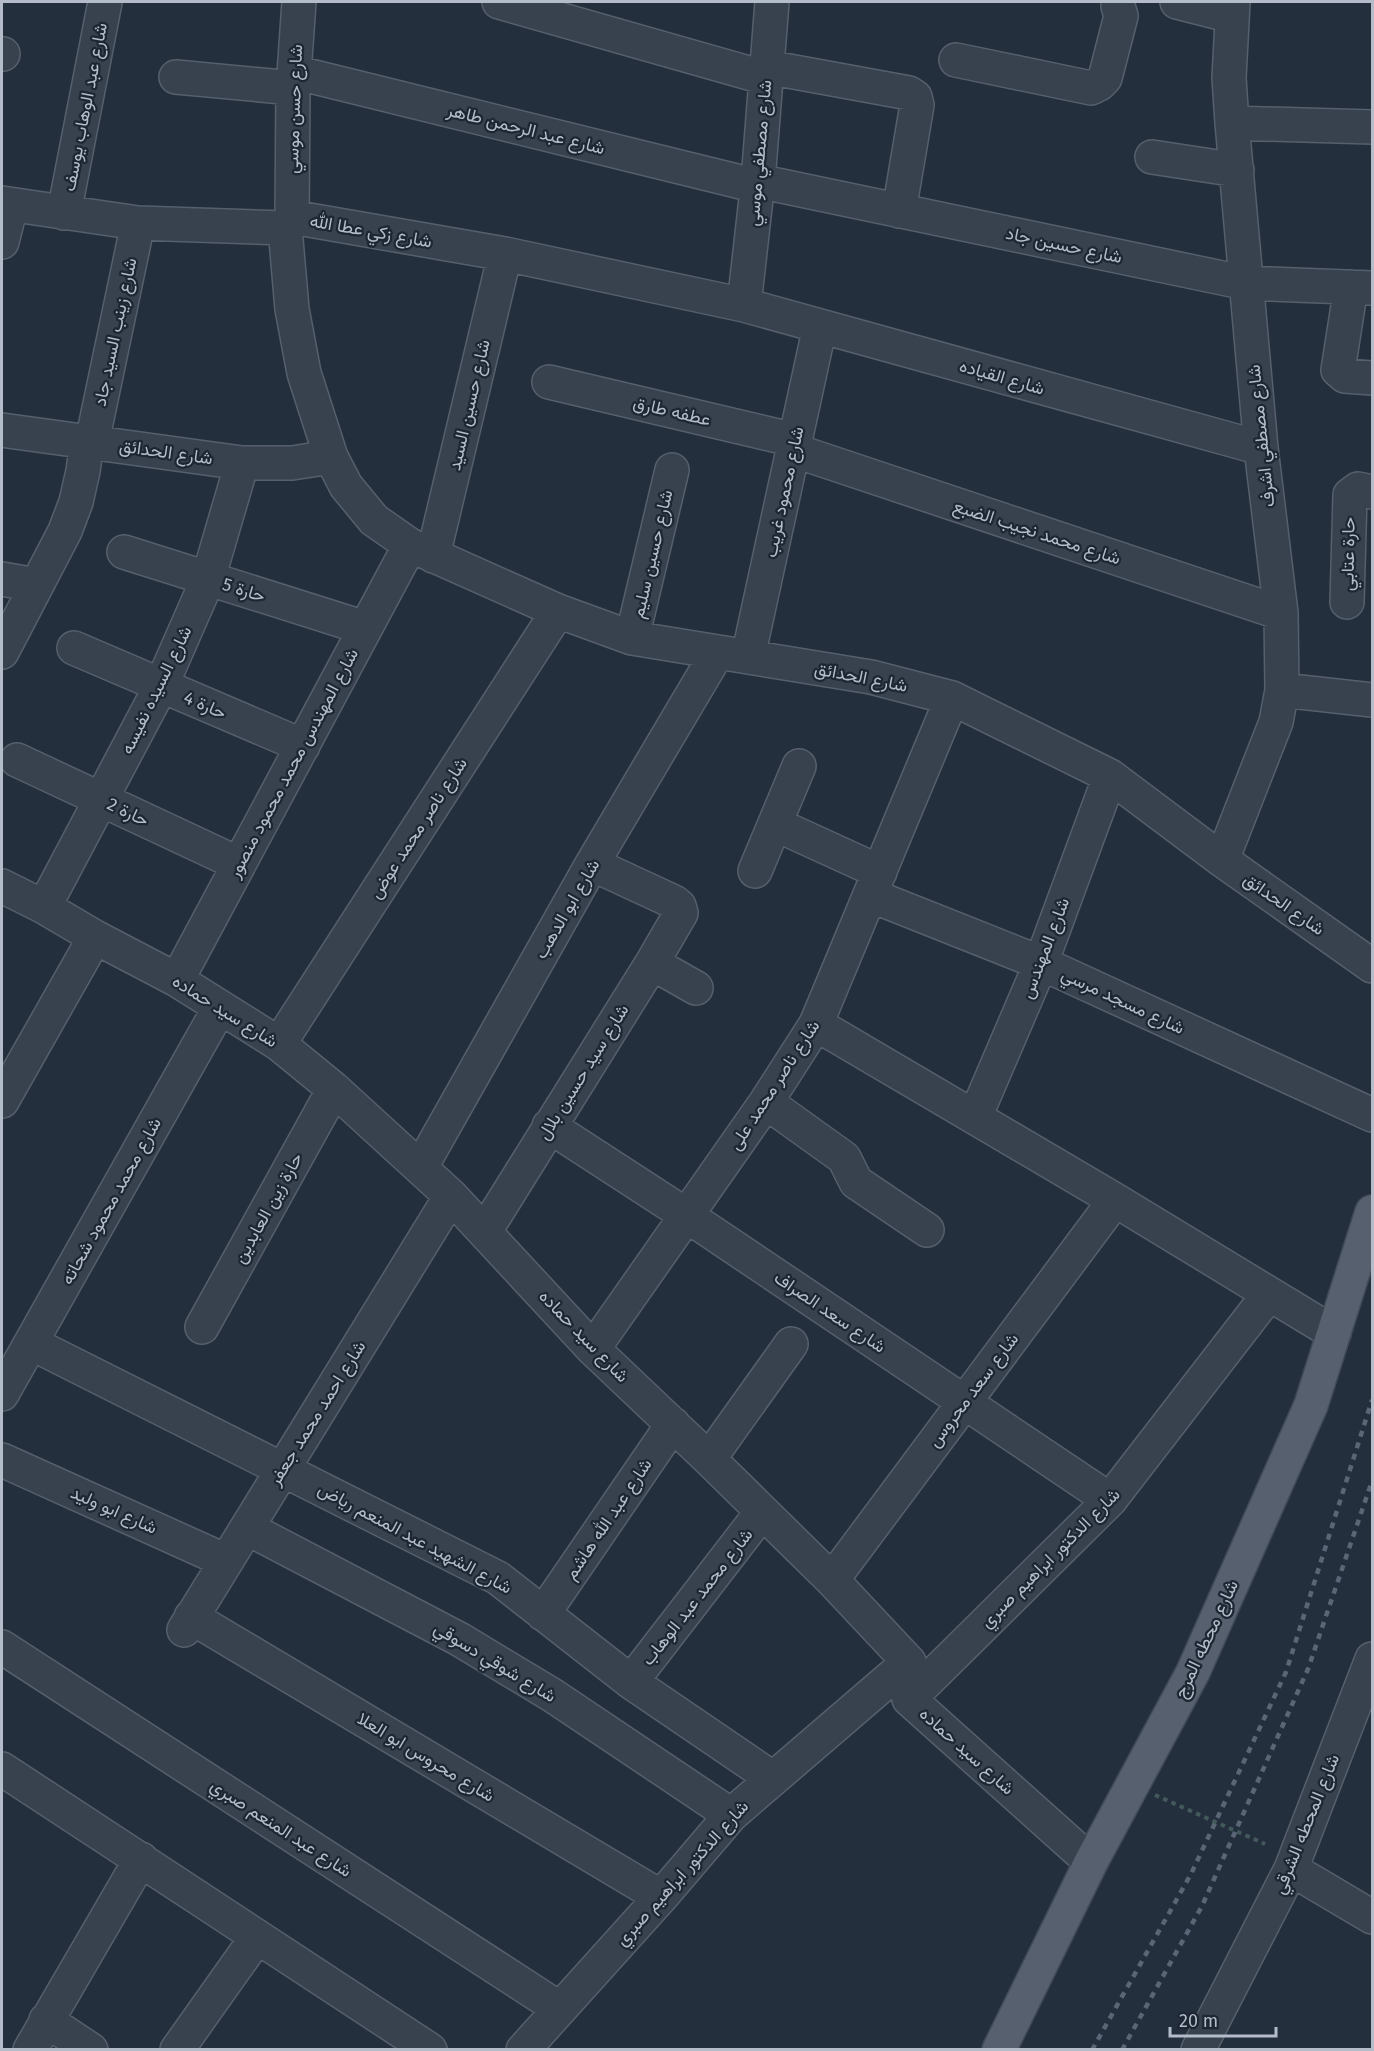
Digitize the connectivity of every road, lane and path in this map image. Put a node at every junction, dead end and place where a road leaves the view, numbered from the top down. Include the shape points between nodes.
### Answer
1 (105, 2) edge
2 (299, 2) edge
3 (499, 2) edge
4 (772, 2) edge
5 (1177, 2) edge
6 (1110, 3) edge
7 (1232, 9) edge
8 (956, 60) dead end
9 (766, 73) junction
10 (176, 77) dead end
11 (293, 80) junction
12 (1232, 123) junction
13 (1372, 127) edge
14 (1152, 157) dead end
15 (1237, 170) junction
16 (758, 184) junction
17 (6, 204) edge
18 (899, 211) junction
19 (64, 213) junction
20 (138, 223) junction
21 (288, 223) junction
22 (2, 242) edge
23 (505, 254) junction
24 (1246, 283) junction
25 (1362, 288) edge
26 (744, 305) junction
27 (820, 326) junction
28 (1372, 378) edge
29 (549, 382) dead end
30 (2, 430) edge
31 (90, 442) junction
32 (794, 445) junction
33 (1261, 448) junction
34 (331, 457) junction
35 (242, 463) junction
36 (672, 470) dead end
37 (1372, 492) edge
38 (422, 551) junction
39 (124, 552) dead end
40 (2, 579) edge
41 (208, 579) junction
42 (36, 585) junction
43 (1347, 602) dead end
44 (558, 611) junction
45 (1281, 613) junction
46 (365, 628) junction
47 (632, 638) junction
48 (74, 648) dead end
49 (2, 652) edge
50 (733, 655) junction
51 (161, 686) junction
52 (1282, 690) junction
53 (952, 698) junction
54 (1372, 700) edge
55 (303, 746) junction
56 (17, 760) dead end
57 (800, 766) dead end
58 (1110, 776) junction
59 (102, 799) junction
60 (775, 824) junction
61 (1222, 860) junction
62 (239, 864) junction
63 (592, 864) junction
64 (755, 871) dead end
65 (875, 883) junction
66 (2, 886) edge
67 (44, 906) junction
68 (95, 937) junction
69 (652, 963) junction
70 (1041, 963) junction
71 (1372, 966) edge
72 (177, 981) junction
73 (696, 988) dead end
74 (220, 1007) junction
75 (816, 1024) junction
76 (279, 1044) junction
77 (334, 1089) junction
78 (2, 1101) edge
79 (765, 1102) junction
80 (1372, 1115) edge
81 (975, 1117) junction
82 (549, 1125) junction
83 (421, 1167) junction
84 (451, 1196) junction
85 (1115, 1200) junction
86 (1372, 1212) edge
87 (686, 1215) junction
88 (927, 1230) dead end
89 (485, 1231) junction
90 (1269, 1294) junction
91 (202, 1327) dead end
92 (1334, 1333) junction
93 (31, 1343) junction
94 (791, 1344) dead end
95 (593, 1349) junction
96 (2, 1394) edge
97 (964, 1402) junction
98 (673, 1424) junction
99 (709, 1459) junction
100 (2, 1460) edge
101 (282, 1469) junction
102 (1110, 1500) junction
103 (762, 1512) junction
104 (247, 1528) junction
105 (226, 1561) junction
106 (832, 1580) junction
107 (543, 1614) junction
108 (188, 1624) joint
109 (2, 1647) edge
110 (1372, 1659) edge
111 (909, 1662) junction
112 (631, 1682) junction
113 (909, 1699) junction
114 (1361, 1724) edge
115 (4, 1778) edge
116 (772, 1778) junction
117 (1155, 1795) dead end
118 (731, 1815) junction
119 (1266, 1844) dead end
120 (141, 1859) junction
121 (1091, 1862) junction
122 (1291, 1869) junction
123 (661, 1897) junction
124 (1372, 1917) edge
125 (257, 1937) junction
126 (560, 2008) junction
127 (46, 2020) junction
128 (30, 2049) edge
129 (91, 2049) edge
130 (177, 2049) edge
131 (430, 2049) edge
132 (523, 2049) edge
133 (999, 2049) edge
134 (1198, 2049) edge

1 - 19 street, شارع عبد الوهاب يوسف
2 - 11 street, شارع حسن موسي
3 - 9 street
4 - 9 street, شارع مصطفي موسي
5 - 7 street
6 - 8 street via 1121,16 1105,78 1091,88
7 - 12 street, شارع مصطفي اشرف
9 - 16 street, شارع مصطفي موسي
9 - 18 street via 915,97 917,105
10 - 11 street, شارع عبد الرحمن طاهر
11 - 16 street, شارع عبد الرحمن طاهر
11 - 21 street, شارع حسن موسي
12 - 13 street
12 - 15 street, شارع مصطفي اشرف
14 - 15 street
15 - 24 street, شارع مصطفي اشرف
16 - 18 street, شارع حسين جاد
16 - 26 street, شارع مصطفي موسي
17 - 19 street, شارع زكي عطا الله
17 - 22 street
18 - 24 street, شارع حسين جاد
19 - 20 street, شارع زكي عطا الله
20 - 21 street, شارع زكي عطا الله
20 - 31 street, شارع زينب السيد جاد
21 - 23 street, شارع زكي عطا الله
21 - 34 street, شارع الحدائق via 292,309 304,373
23 - 26 street, شارع زكي عطا الله
23 - 38 street, شارع حسين السيد
24 - 25 street, شارع حسين جاد
24 - 33 street, شارع مصطفي اشرف
25 - 28 street via 1338,370 1345,376
26 - 27 street, شارع القياده
27 - 32 street, شارع محمود غريب
27 - 33 street, شارع القياده
29 - 32 street, عطفه طارق
30 - 31 street, شارع الحدائق
31 - 35 street, شارع الحدائق
31 - 42 street, شارع زينب السيد جاد via 76,502
32 - 45 street, شارع محمد نجيب الضبع
32 - 50 street, شارع محمود غريب
33 - 45 street, شارع مصطفي اشرف
34 - 35 street, شارع الحدائق via 292,463
34 - 38 street, شارع الحدائق via 346,486 374,520
35 - 41 street, شارع السيده نفيسه
36 - 47 street, شارع حسين سليم
37 - 43 street, حارة عتابي via 1358,489 1350,495
38 - 44 street, شارع الحدائق
38 - 46 street, شارع المهندس محمد محمود منصور
39 - 41 street, حارة 5
40 - 42 street
41 - 46 street, حارة 5
41 - 51 street, شارع السيده نفيسه
42 - 49 street, شارع زينب السيد جاد
44 - 47 street, شارع الحدائق
44 - 76 street, شارع ناصر محمد عوض
45 - 52 street, شارع مصطفي اشرف
46 - 55 street, شارع المهندس محمد محمود منصور
47 - 50 street, شارع الحدائق
48 - 51 street, حارة 4
50 - 53 street, شارع الحدائق via 871,677
50 - 63 street, شارع ابو الدهب
51 - 55 street, حارة 4
51 - 59 street, شارع السيده نفيسه
52 - 54 street
52 - 61 street, شارع مصطفي اشرف via 1276,722
53 - 58 street, شارع الحدائق
53 - 65 street, شارع ناصر محمد على
55 - 62 street, شارع المهندس محمد محمود منصور
56 - 59 street, حارة 2
57 - 60 street
58 - 61 street, شارع الحدائق
58 - 70 street, شارع المهندس
59 - 62 street, حارة 2
59 - 67 street, شارع السيده نفيسه
60 - 64 street
60 - 65 street, شارع مسجد مرسي
61 - 71 street, شارع الحدائق
62 - 72 street, شارع المهندس محمد محمود منصور
63 - 69 street, شارع سيد حسين بلال via 679,906 681,913
63 - 83 street, شارع ابو الدهب
65 - 70 street, شارع مسجد مرسي
65 - 75 street, شارع ناصر محمد على
66 - 67 street, شارع سيد حماده
67 - 68 street, شارع سيد حماده
68 - 72 street, شارع سيد حماده
68 - 78 street
69 - 73 street
69 - 82 street, شارع سيد حسين بلال
70 - 80 street, شارع مسجد مرسي
70 - 81 street, شارع المهندس
72 - 74 street, شارع سيد حماده
74 - 76 street, شارع سيد حماده
74 - 93 street, شارع محمد محمود شحاته
75 - 79 street, شارع ناصر محمد على
75 - 81 street
76 - 77 street, شارع سيد حماده
77 - 83 street, شارع سيد حماده
77 - 91 street, حارة زين العابدين
79 - 87 street, شارع ناصر محمد على
79 - 88 street via 844,1158 856,1182
81 - 85 street
82 - 87 street, شارع سعد الصراف
82 - 89 street, شارع سيد حسين بلال
83 - 84 street, شارع سيد حماده
84 - 89 street, شارع سيد حماده
84 - 101 street, شارع احمد محمد جعفر
85 - 90 street
85 - 97 street, شارع سعد محروس
86 - 92 main road, شارع محطه المرج
87 - 95 street, شارع ناصر محمد على
87 - 97 street, شارع سعد الصراف
89 - 95 street, شارع سيد حماده
90 - 92 street
90 - 102 street, شارع الدكتور ابراهيم صبري
92 - 121 main road, شارع محطه المرج via 1311,1406 1193,1672
93 - 96 street, شارع محمد محمود شحاته
93 - 101 street, شارع الشهيد عبد المنعم رياض
94 - 99 street
95 - 98 street, شارع سيد حماده
97 - 102 street, شارع سعد الصراف
97 - 106 street, شارع سعد محروس
98 - 99 street, شارع سيد حماده
98 - 107 street, شارع عبد الله هاشم
99 - 103 street, شارع سيد حماده
100 - 105 street, شارع ابو وليد
101 - 104 street, شارع احمد محمد جعفر
101 - 107 street, شارع الشهيد عبد المنعم رياض via 498,1578
102 - 113 street, شارع الدكتور ابراهيم صبري
103 - 106 street, شارع سيد حماده
103 - 112 street, شارع محمد عبد الوهاب
104 - 105 street, شارع احمد محمد جعفر
104 - 118 street, شارع شوقي دسوقي via 459,1639 552,1695
105 - 108 street, شارع احمد محمد جعفر
106 - 111 street, شارع سيد حماده
107 - 112 street, شارع الشهيد عبد المنعم رياض
108 - 123 street, شارع محروس ابو العلا
109 - 126 street, شارع عبد المنعم صبري
110 - 114 street, شارع المحطه الشرقي
111 - 113 street, شارع سيد حماده
111 - 116 street, شارع الدكتور ابراهيم صبري
112 - 116 street, شارع الشهيد عبد المنعم رياض
113 - 121 street, شارع سيد حماده
114 - 122 street, شارع المحطه الشرقي
115 - 120 street
116 - 118 street, شارع الدكتور ابراهيم صبري
117 - 119 path, bridge
118 - 123 street, شارع الدكتور ابراهيم صبري
120 - 125 street
120 - 127 street
121 - 133 main road, شارع محطه المرج
122 - 124 street
122 - 134 street, شارع المحطه الشرقي
123 - 126 street, شارع الدكتور ابراهيم صبري
125 - 130 street
125 - 131 street
126 - 132 street, شارع الدكتور ابراهيم صبري
127 - 128 street
127 - 129 street

